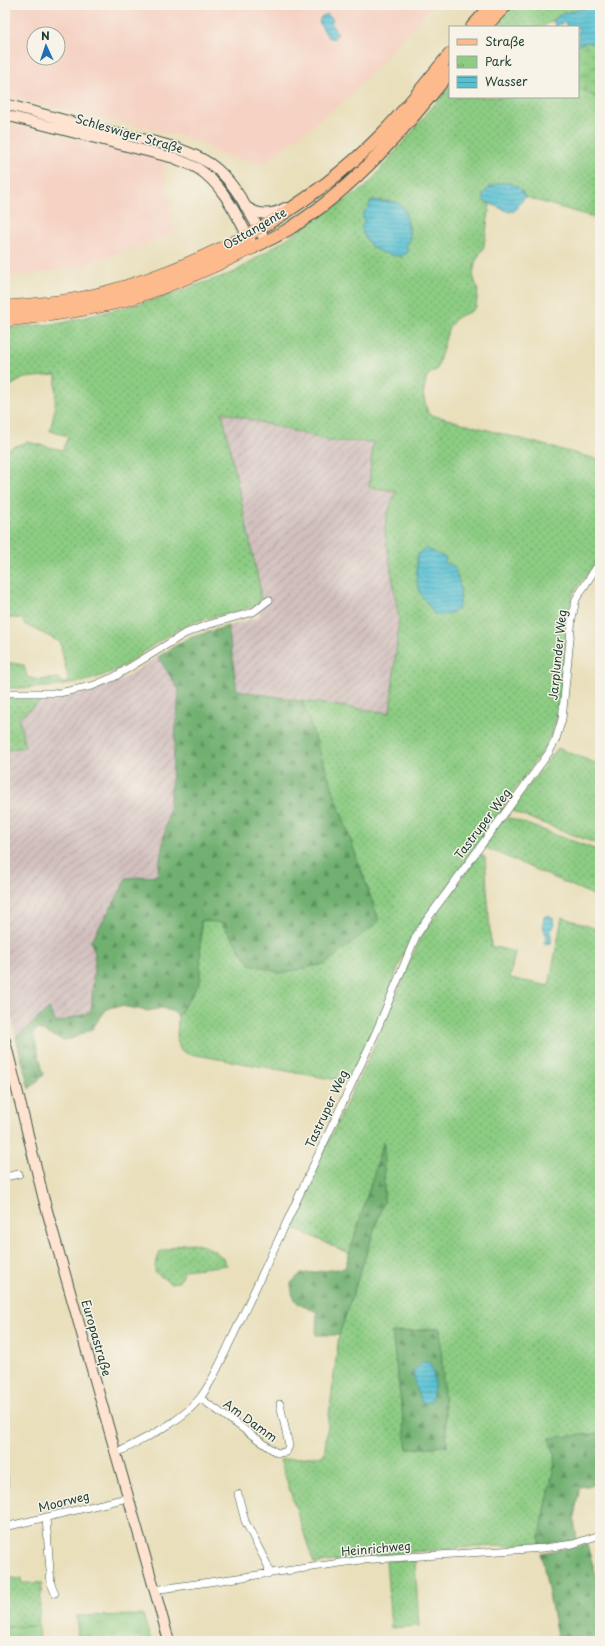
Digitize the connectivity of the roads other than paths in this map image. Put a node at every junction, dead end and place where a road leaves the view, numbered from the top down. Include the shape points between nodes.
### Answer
1 (492, 5) edge
2 (506, 5) edge
3 (473, 26) edge
4 (487, 26) edge
5 (449, 55) edge
6 (449, 73) edge
7 (5, 104) edge
8 (5, 115) edge
9 (308, 196) junction
10 (242, 203) junction
11 (253, 232) junction
12 (266, 241) junction
13 (254, 247) junction
14 (5, 307) edge
15 (5, 320) edge
16 (600, 562) edge
17 (269, 600) dead end
18 (5, 693) edge
19 (548, 754) joint
20 (5, 1041) edge
21 (19, 1174) dead end
22 (5, 1177) edge
23 (200, 1398) junction
24 (280, 1404) dead end
25 (114, 1452) junction
26 (5, 1477) edge
27 (5, 1484) edge
28 (238, 1494) dead end
29 (127, 1498) junction
30 (46, 1518) junction
31 (5, 1527) edge
32 (600, 1535) edge
33 (269, 1574) junction
34 (154, 1590) junction
35 (55, 1594) dead end
36 (169, 1641) edge

1 - 3 main road
2 - 4 main road
5 - 9 main road, Osttangente via 382,134
6 - 12 main road, Osttangente via 395,137 347,185 291,228
7 - 10 main road, Schleswiger Straße via 177,149 202,159 218,170
8 - 11 main road, Schleswiger Straße via 174,158 196,168 212,180
9 - 10 main road, Schleswiger Straße via 269,215 252,211
9 - 11 main road, Osttangente
10 - 11 main road, Schleswiger Straße
11 - 12 main road, Schleswiger Straße
11 - 13 main road, Schleswiger Straße
11 - 14 highway, Osttangente via 178,268 115,289 57,302
12 - 13 main road, Osttangente
13 - 15 highway, Osttangente via 183,280 122,301 57,314
16 - 19 street, Jarplunder Weg via 576,599 563,712 556,739
17 - 18 street via 253,612 184,634 114,677 92,686 59,693
19 - 23 street, Tastruper Weg via 416,936 376,1032 233,1336
20 - 25 main road, Europastraße via 44,1200
21 - 22 street
23 - 24 street, Am Damm via 277,1453 289,1450
23 - 25 street, Tastruper Weg via 182,1416
25 - 29 main road, Europastraße
26 - 27 street
28 - 33 street via 245,1521 268,1566
29 - 30 street, Moorweg
29 - 34 main road, Europastraße
30 - 31 street, Moorweg
30 - 35 street via 51,1584
32 - 33 street, Heinrichweg via 572,1544 544,1548 361,1560
33 - 34 street, Heinrichweg
34 - 36 main road, Europastraße

